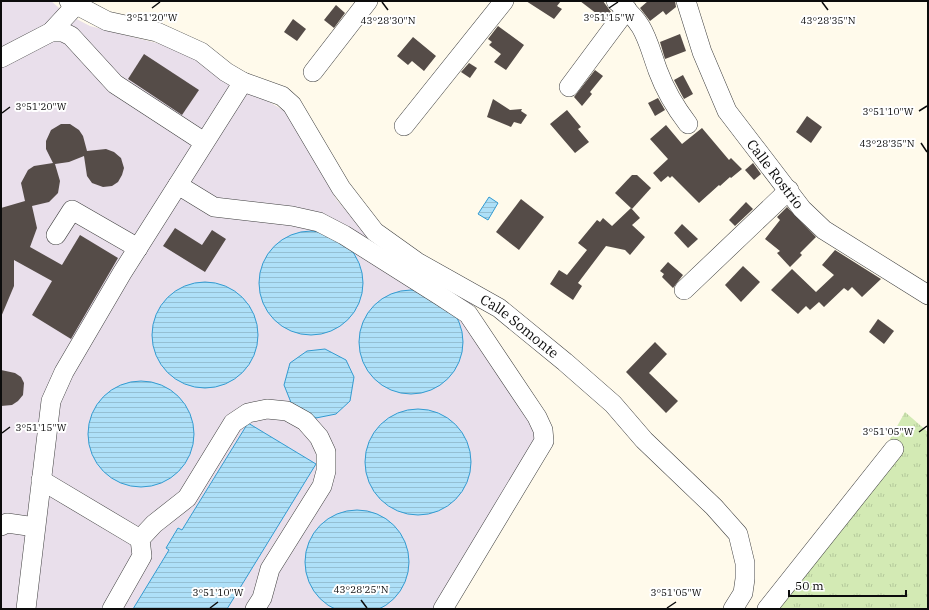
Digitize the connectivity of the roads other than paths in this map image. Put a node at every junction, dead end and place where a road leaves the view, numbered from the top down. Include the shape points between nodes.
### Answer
1 (368, 1) edge
2 (504, 1) edge
3 (686, 1) edge
4 (72, 3) edge
5 (622, 5) edge
6 (51, 32) junction
7 (1, 58) edge
8 (314, 72) dead end
9 (243, 82) junction
10 (568, 88) dead end
11 (688, 124) dead end
12 (404, 126) dead end
13 (204, 142) junction
14 (178, 186) junction
15 (789, 190) junction
16 (56, 236) dead end
17 (138, 248) junction
18 (684, 290) dead end
19 (928, 295) edge
20 (894, 449) dead end
21 (41, 480) junction
22 (1, 526) edge
23 (36, 527) junction
24 (140, 539) junction
25 (259, 608) edge
26 (26, 609) edge
27 (112, 609) edge
28 (443, 609) edge
29 (733, 609) edge
30 (767, 609) edge

1 - 8 street
2 - 12 street
3 - 15 street, Calle Rostrío via 702,52 727,111
4 - 6 street
4 - 9 street, Calle Somonte via 107,21 157,32 201,52
5 - 10 street
5 - 11 street via 645,31 671,101
6 - 7 street
6 - 13 street via 63,32 71,36 115,84
9 - 13 street
9 - 29 street, Calle Somonte via 282,96 292,105 341,188 375,232 417,262 512,317 613,404 644,440 714,507 738,534 746,563 743,593
13 - 14 street
14 - 17 street
14 - 28 street via 214,207 292,216 319,222 439,294 468,314 537,417 543,430 544,442
15 - 18 street
15 - 19 street, Calle Rostrío via 802,209 824,230
16 - 17 street via 72,210
17 - 21 street via 64,372 51,402
20 - 30 street
21 - 23 street
21 - 24 street
22 - 23 street via 7,523
23 - 26 street
24 - 25 street via 154,524 187,498 233,423 248,413 267,409 287,412 305,421 319,437 326,452 326,471 322,486 270,569
24 - 27 street via 142,556

